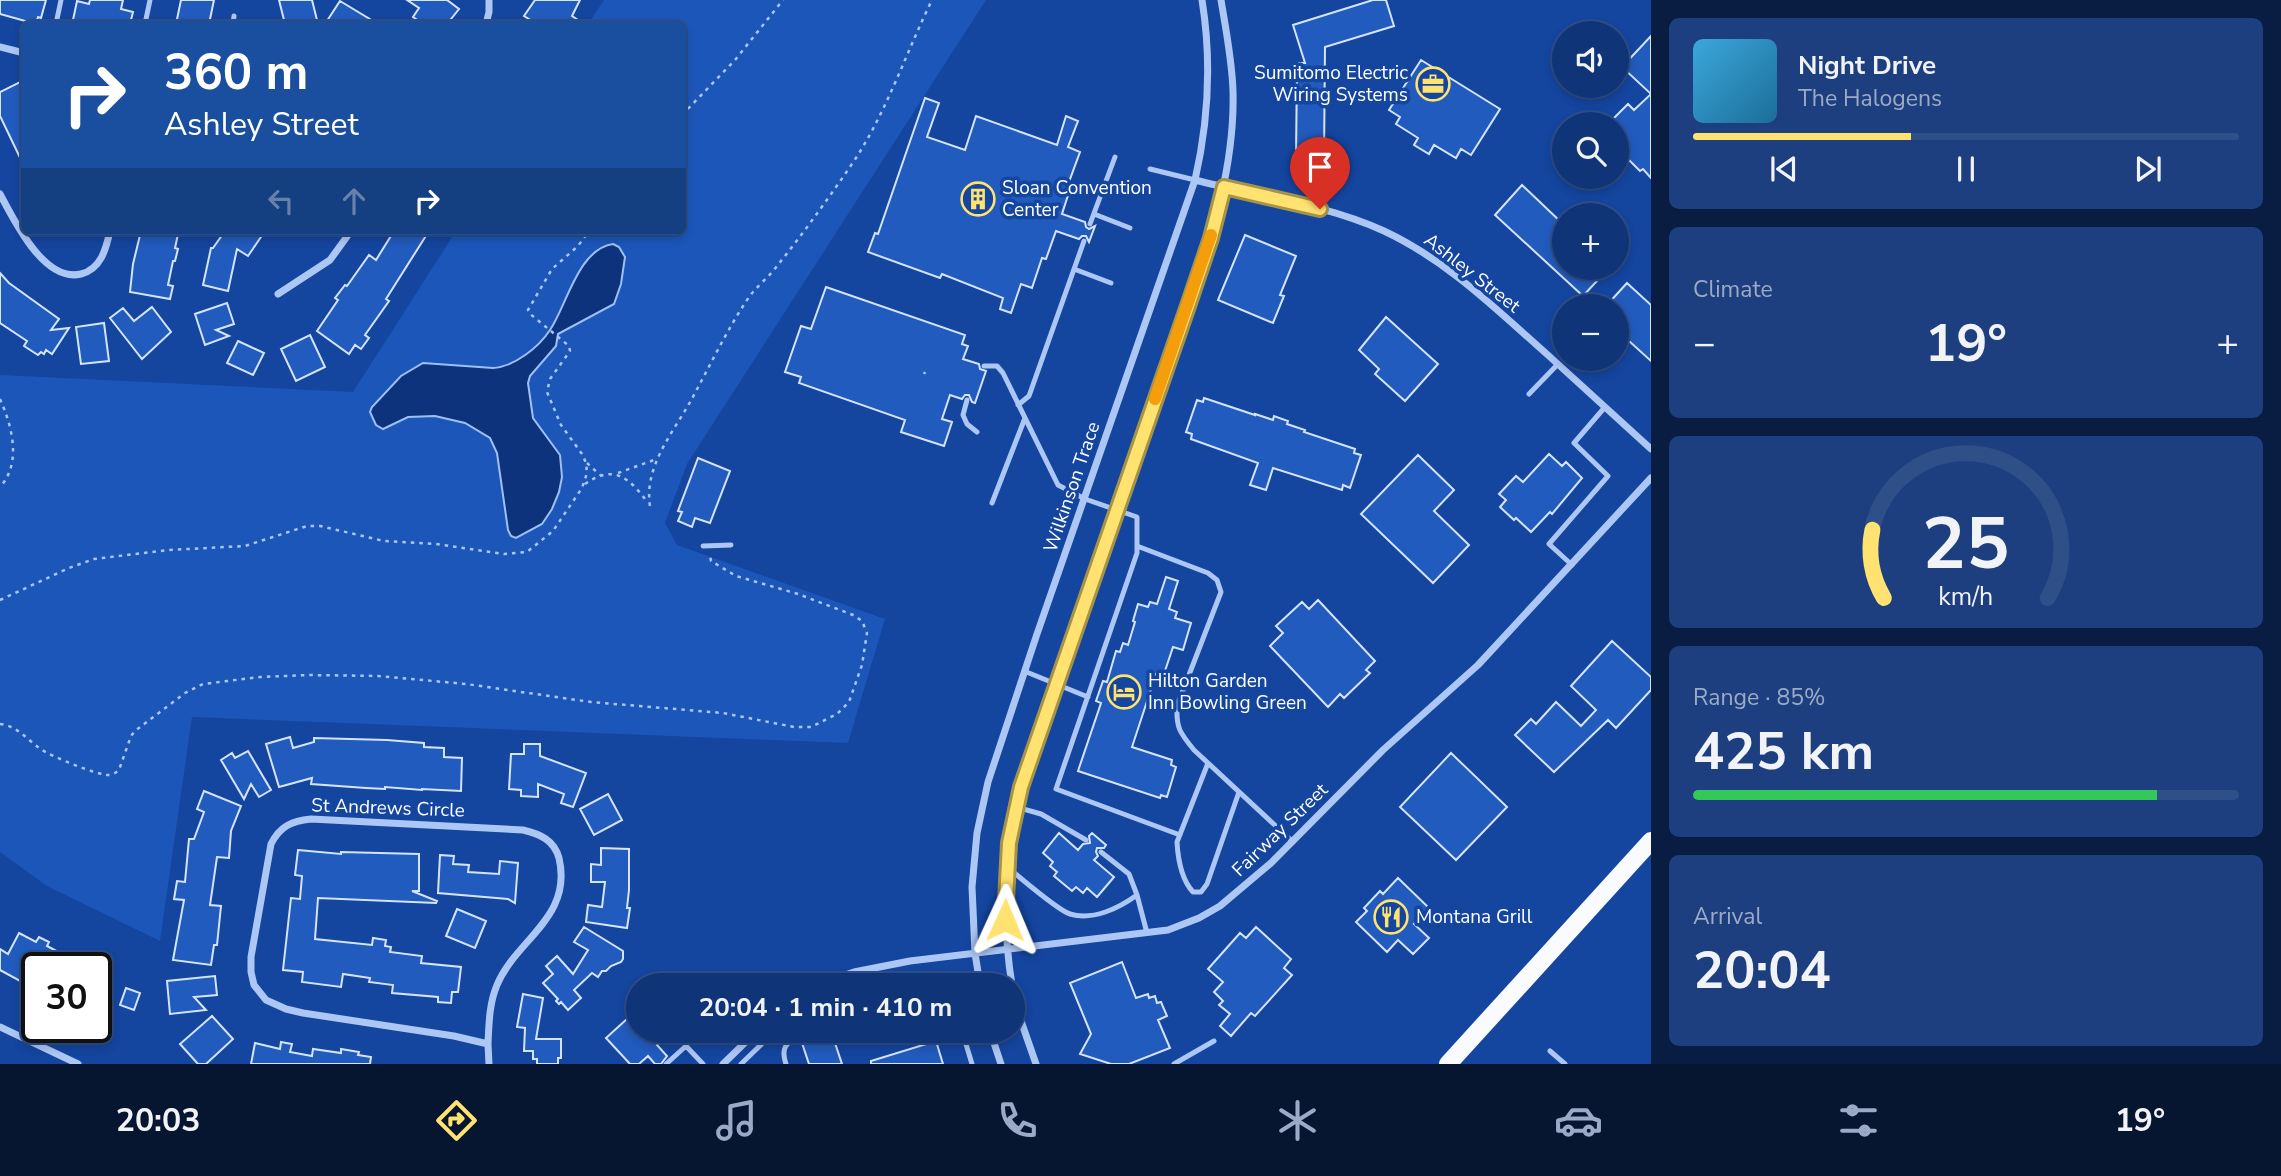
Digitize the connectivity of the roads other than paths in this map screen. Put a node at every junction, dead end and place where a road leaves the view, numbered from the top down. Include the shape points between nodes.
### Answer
1 (61, 0) edge
2 (150, 0) edge
3 (489, 0) edge
4 (1202, 0) edge
5 (1221, 0) edge
6 (234, 16) dead end
7 (57, 21) edge
8 (146, 21) edge
9 (233, 21) edge
10 (486, 21) edge
11 (0, 47) edge
12 (21, 52) edge
13 (1115, 157) dead end
14 (1150, 169) dead end
15 (1195, 180) junction
16 (1224, 187) junction
17 (0, 194) edge
18 (1094, 214) junction
19 (1090, 224) dead end
20 (1130, 228) dead end
21 (21, 229) edge
22 (24, 235) edge
23 (109, 235) edge
24 (348, 235) edge
25 (1084, 241) dead end
26 (1074, 269) junction
27 (1111, 283) dead end
28 (278, 294) dead end
29 (1552, 359) edge
30 (984, 366) dead end
31 (1552, 370) edge
32 (1566, 371) edge
33 (1529, 394) dead end
34 (967, 400) dead end
35 (1018, 405) junction
36 (1605, 407) junction
37 (1025, 418) junction
38 (977, 432) dead end
39 (1651, 450) edge
40 (1651, 478) edge
41 (1085, 499) junction
42 (992, 503) dead end
43 (1117, 510) junction
44 (731, 545) dead end
45 (705, 546) road end
46 (1138, 546) junction
47 (1572, 565) junction
48 (1024, 671) junction
49 (1055, 685) junction
50 (1088, 697) junction
51 (1208, 763) junction
52 (1239, 792) junction
53 (1016, 807) junction
54 (1180, 835) junction
55 (1086, 840) dead end
56 (1651, 841) edge
57 (1293, 842) junction
58 (1101, 852) dead end
59 (1007, 866) junction
60 (1138, 895) junction
61 (1147, 933) junction
62 (1007, 948) junction
63 (975, 953) junction
64 (851, 973) edge
65 (978, 973) edge
66 (1011, 973) edge
67 (0, 1027) edge
68 (1025, 1032) edge
69 (1214, 1041) dead end
70 (686, 1043) edge
71 (745, 1043) edge
72 (763, 1043) edge
73 (789, 1043) edge
74 (966, 1043) edge
75 (994, 1043) edge
76 (488, 1044) junction
77 (686, 1046) junction
78 (1550, 1051) dead end
79 (78, 1064) edge
80 (489, 1064) edge
81 (666, 1064) edge
82 (703, 1064) edge
83 (723, 1064) edge
84 (741, 1064) edge
85 (786, 1064) edge
86 (972, 1064) edge
87 (1001, 1064) edge
88 (1036, 1064) edge
89 (1174, 1064) edge
90 (1448, 1064) edge
91 (1564, 1064) edge

1 - 7 lane
2 - 8 lane
3 - 10 street
4 - 15 street, Wilkinson Trace via 1208,99
5 - 16 street via 1233,91 1231,151
6 - 9 lane
11 - 12 street
13 - 18 lane
14 - 15 lane
15 - 16 street, Ashley Street
15 - 41 street, Wilkinson Trace
16 - 29 street, Ashley Street via 1337,213 1415,247 1461,278
16 - 43 street
17 - 21 street
18 - 19 lane
18 - 20 lane
22 - 23 street via 49,265 63,273 80,274 95,267
24 - 28 street via 330,260
25 - 26 lane
26 - 27 lane
26 - 35 lane via 1029,396
30 - 35 lane via 997,366
31 - 33 lane
32 - 36 street, Ashley Street
34 - 38 lane via 962,415
35 - 37 lane
36 - 39 street, Ashley Street
36 - 47 lane via 1574,443 1608,476 1549,544
37 - 41 lane via 1058,485
37 - 42 lane
40 - 47 street, Fairway Street
41 - 43 lane
41 - 48 street, Wilkinson Trace
43 - 46 lane via 1138,517
43 - 49 street
44 - 45 lane
46 - 50 lane
46 - 51 lane via 1208,573 1221,592 1177,706 1181,735
47 - 57 street, Fairway Street via 1478,665 1383,750
48 - 49 lane
48 - 63 street, Wilkinson Trace via 977,833 972,887
49 - 50 lane
49 - 53 street
50 - 54 lane via 1056,789
51 - 52 lane
51 - 54 lane
52 - 54 lane via 1202,892 1193,892 1186,885 1178,856
52 - 57 lane
53 - 55 lane via 1041,814
53 - 59 street
56 - 90 main road
57 - 61 street, Fairway Street via 1220,906 1168,930
58 - 60 lane via 1129,874
59 - 60 lane via 1067,913 1103,912
59 - 62 street
60 - 61 lane
61 - 62 street, Fairway Street
62 - 63 street, Fairway Street
62 - 66 street
63 - 64 street, Fairway Street
63 - 65 street, Wilkinson Trace
67 - 79 street
68 - 88 street
69 - 89 lane
70 - 77 lane
71 - 83 street
72 - 84 lane
73 - 85 lane via 782,1053
74 - 86 lane
75 - 87 street
76 - 76 street, St Andrews Circle via 497,984 555,905 561,868 547,839 523,830 311,819 281,829 267,858 253,941 251,972 257,991 272,1003 303,1013
76 - 80 street, St Andrews Circle
77 - 81 lane
77 - 82 lane
78 - 91 lane

